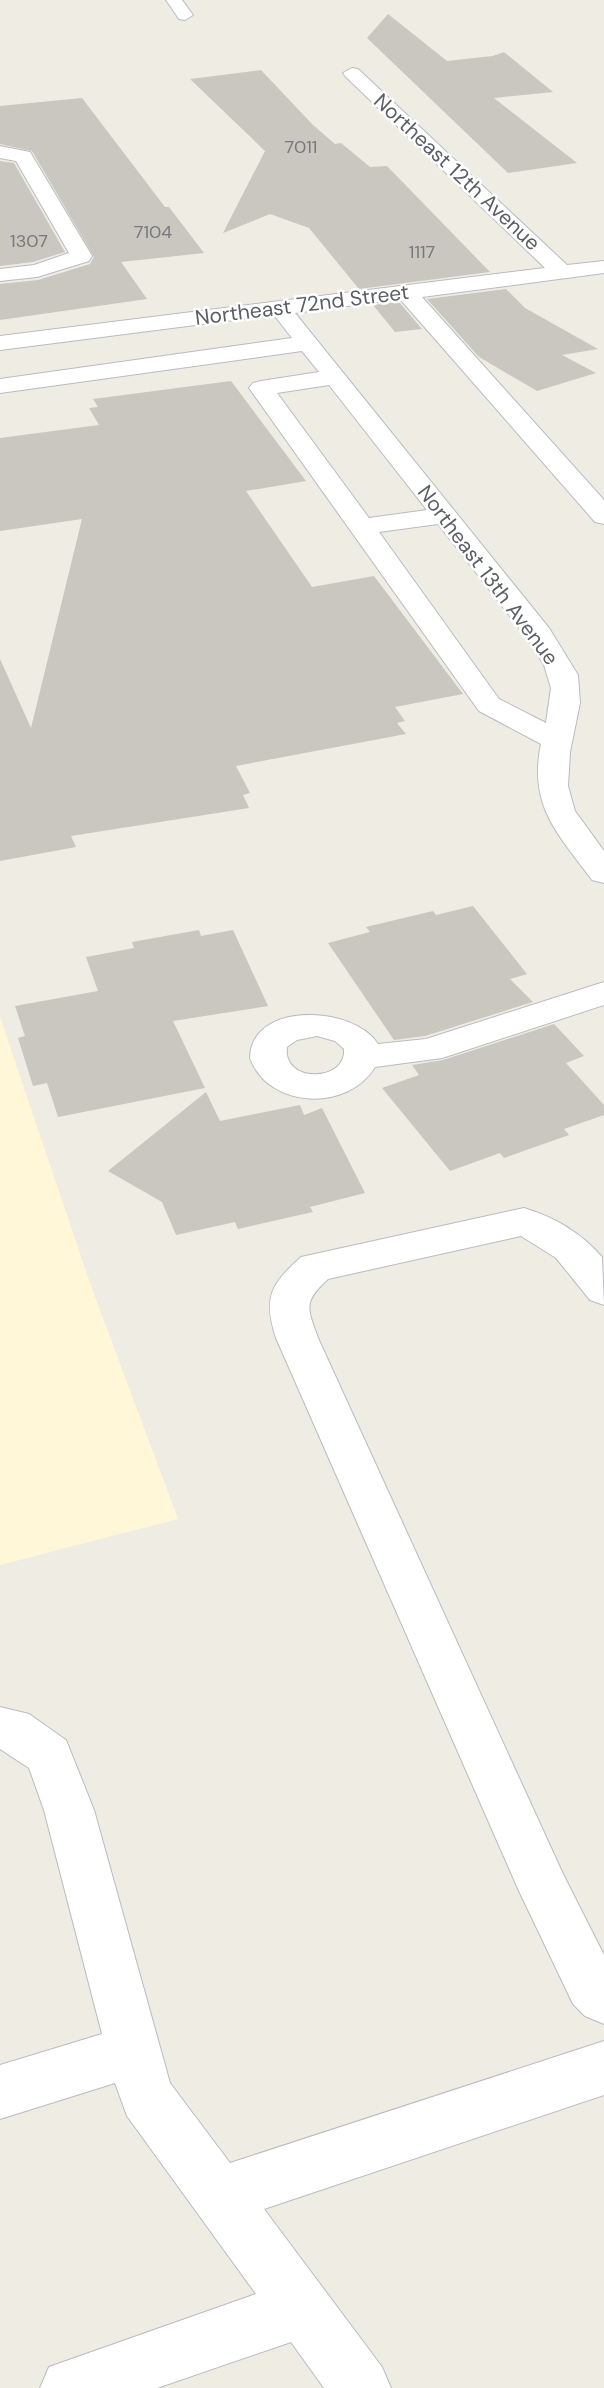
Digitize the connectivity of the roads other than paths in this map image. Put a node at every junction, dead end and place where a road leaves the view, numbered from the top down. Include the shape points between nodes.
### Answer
1 (174, 0) edge
2 (185, 15) dead end
3 (352, 73) dead end
4 (0, 152) edge
5 (604, 267) edge
6 (562, 272) junction
7 (0, 275) edge
8 (405, 291) junction
9 (279, 307) junction
10 (0, 343) edge
11 (307, 343) junction
12 (334, 377) junction
13 (0, 386) edge
14 (604, 481) edge
15 (577, 485) junction
16 (444, 515) junction
17 (604, 516) edge
18 (362, 527) junction
19 (556, 740) junction
20 (604, 873) edge
21 (604, 993) edge
22 (364, 1057) dead end
23 (604, 1290) edge
24 (0, 1728) edge
25 (604, 1998) edge
26 (133, 2051) junction
27 (604, 2068) edge
28 (0, 2092) edge
29 (219, 2195) junction
30 (303, 2308) junction
31 (70, 2388) edge
32 (361, 2388) edge

1 - 2 street
3 - 6 street, Northeast 12th Avenue
4 - 7 street via 23,156 82,256 37,271
5 - 6 street, Northeast 72nd Street
6 - 8 street, Northeast 72nd Street
8 - 9 street, Northeast 72nd Street
8 - 15 street
9 - 10 street, Northeast 72nd Street
9 - 11 street, Northeast 13th Avenue
11 - 12 street, Northeast 13th Avenue
11 - 13 street
12 - 16 street, Northeast 13th Avenue
12 - 18 street via 261,388
14 - 15 street
15 - 17 street
16 - 18 street
16 - 19 street, Northeast 13th Avenue via 539,634 564,676 565,698
18 - 19 street via 489,705
19 - 20 street, Northeast 13th Avenue via 552,762 556,802
21 - 22 street via 429,1050
23 - 25 street via 588,1265 562,1241 524,1222 315,1267 291,1289 287,1312 544,1891 592,1986
24 - 26 street via 12,1729 48,1755 69,1810
26 - 28 street
26 - 29 street via 146,2097
27 - 29 street
29 - 30 street
30 - 31 street
30 - 32 street

